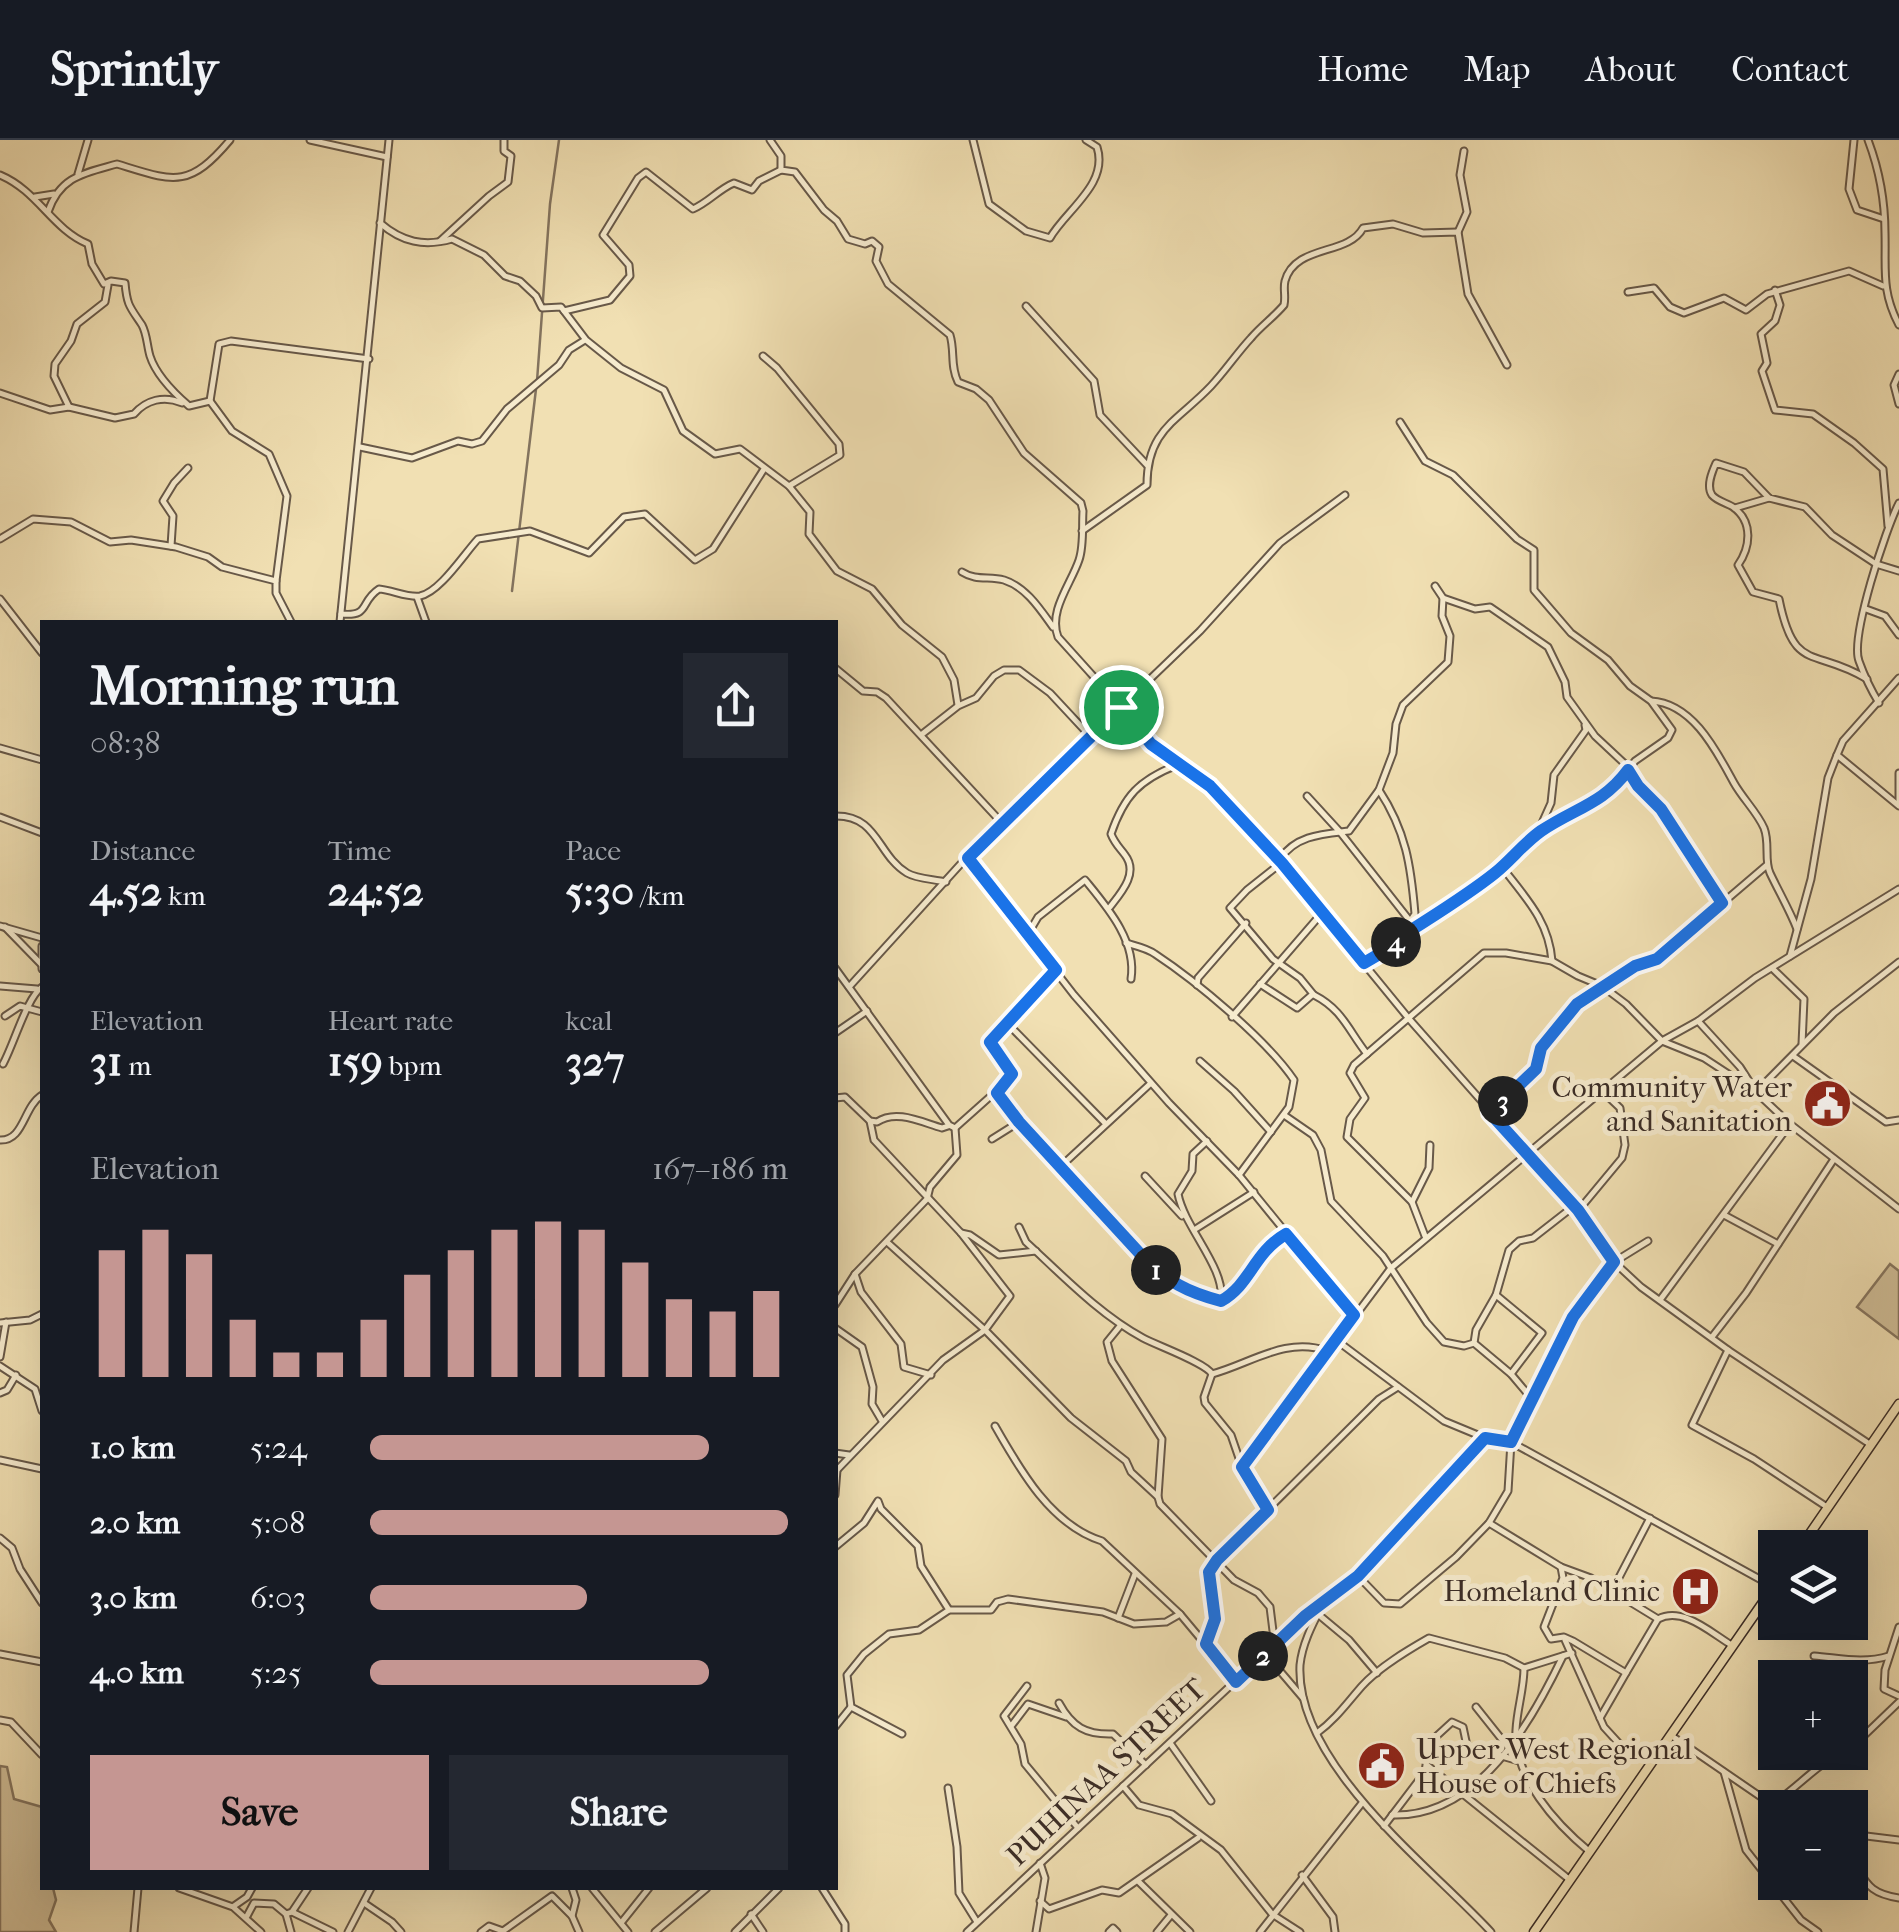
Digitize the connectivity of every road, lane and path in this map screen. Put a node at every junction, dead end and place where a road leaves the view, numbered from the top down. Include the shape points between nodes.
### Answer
1 (88, 140) edge
2 (230, 140) edge
3 (389, 140) edge
4 (504, 140) edge
5 (770, 140) edge
6 (974, 140) edge
7 (1086, 140) edge
8 (1854, 140) edge
9 (1868, 140) edge
10 (315, 141) edge
11 (1464, 151) dead end
12 (387, 158) junction
13 (781, 170) junction
14 (78, 174) junction
15 (0, 175) edge
16 (54, 194) junction
17 (35, 196) junction
18 (48, 212) junction
19 (1884, 220) junction
20 (380, 223) junction
21 (1458, 232) junction
22 (438, 243) junction
23 (108, 284) junction
24 (1883, 286) junction
25 (1775, 290) junction
26 (1628, 292) dead end
27 (1026, 306) dead end
28 (564, 311) junction
29 (1899, 325) edge
30 (586, 340) junction
31 (762, 356) dead end
32 (369, 359) junction
33 (1508, 365) dead end
34 (1899, 374) edge
35 (0, 394) edge
36 (210, 401) junction
37 (1899, 404) edge
38 (189, 406) junction
39 (70, 407) junction
40 (1400, 422) dead end
41 (360, 447) junction
42 (1147, 466) junction
43 (188, 468) dead end
44 (764, 468) junction
45 (788, 486) junction
46 (1345, 495) dead end
47 (1769, 498) junction
48 (1899, 504) edge
49 (1735, 508) junction
50 (1888, 526) junction
51 (1082, 531) junction
52 (0, 540) edge
53 (172, 546) junction
54 (1876, 564) junction
55 (1899, 571) edge
56 (962, 572) dead end
57 (276, 581) junction
58 (1435, 586) dead end
59 (417, 597) junction
60 (1443, 598) junction
61 (0, 599) edge
62 (1866, 609) junction
63 (341, 614) junction
64 (290, 620) edge
65 (340, 620) edge
66 (425, 620) edge
67 (1054, 626) junction
68 (1899, 636) edge
69 (40, 650) edge
70 (838, 671) edge
71 (1899, 678) edge
72 (1867, 679) junction
73 (1650, 701) junction
74 (1879, 703) junction
75 (958, 706) junction
76 (1121, 707) junction
77 (1584, 722) junction
78 (921, 735) junction
79 (1091, 738) junction
80 (0, 748) edge
81 (1837, 755) junction
82 (40, 759) edge
83 (1178, 766) junction
84 (1628, 770) junction
85 (1899, 774) edge
86 (1379, 790) junction
87 (1306, 796) dead end
88 (1899, 805) edge
89 (838, 816) edge
90 (0, 817) edge
91 (1002, 823) junction
92 (40, 832) edge
93 (1340, 832) junction
94 (1537, 834) junction
95 (968, 858) junction
96 (1280, 862) junction
97 (1768, 865) junction
98 (1502, 867) junction
99 (946, 882) junction
100 (1899, 889) edge
101 (1722, 903) junction
102 (1110, 908) junction
103 (1322, 912) junction
104 (1410, 922) junction
105 (1246, 923) junction
106 (2, 926) edge
107 (1797, 929) junction
108 (1028, 934) junction
109 (40, 937) edge
110 (1399, 938) junction
111 (1126, 943) junction
112 (1789, 958) junction
113 (1552, 961) junction
114 (1899, 962) edge
115 (1279, 963) junction
116 (1364, 963) junction
117 (40, 965) edge
118 (1772, 968) junction
119 (1056, 970) junction
120 (838, 972) edge
121 (1131, 979) dead end
122 (1260, 984) junction
123 (1197, 985) junction
124 (0, 986) edge
125 (1602, 986) junction
126 (849, 987) junction
127 (40, 988) edge
128 (1313, 994) junction
129 (29, 1007) junction
130 (40, 1011) edge
131 (866, 1011) junction
132 (5, 1016) dead end
133 (1232, 1017) junction
134 (1410, 1020) junction
135 (1698, 1021) junction
136 (1007, 1023) junction
137 (838, 1031) edge
138 (1662, 1042) junction
139 (1802, 1044) junction
140 (1367, 1054) junction
141 (1792, 1055) junction
142 (1200, 1061) dead end
143 (4, 1064) dead end
144 (1151, 1083) junction
145 (1600, 1090) junction
146 (1756, 1092) junction
147 (997, 1093) junction
148 (40, 1097) edge
149 (838, 1097) edge
150 (1490, 1113) junction
151 (1284, 1115) junction
152 (1899, 1120) edge
153 (870, 1121) junction
154 (1019, 1122) junction
155 (1105, 1123) junction
156 (1790, 1124) junction
157 (952, 1126) junction
158 (1270, 1132) junction
159 (992, 1139) dead end
160 (0, 1140) edge
161 (1207, 1140) junction
162 (1430, 1145) dead end
163 (1528, 1155) junction
164 (1834, 1159) junction
165 (1060, 1168) junction
166 (1239, 1175) junction
167 (1145, 1176) dead end
168 (1254, 1192) junction
169 (927, 1199) junction
170 (1412, 1202) junction
171 (1576, 1208) junction
172 (1899, 1209) edge
173 (1722, 1214) junction
174 (1182, 1216) junction
175 (1019, 1228) dead end
176 (1194, 1230) junction
177 (961, 1233) junction
178 (1286, 1234) junction
179 (1425, 1236) junction
180 (887, 1242) junction
181 (1648, 1242) dead end
182 (1778, 1244) junction
183 (1036, 1251) junction
184 (1614, 1262) junction
185 (1391, 1268) junction
186 (855, 1274) junction
187 (1496, 1295) junction
188 (838, 1300) edge
189 (1660, 1300) junction
190 (1221, 1301) junction
191 (40, 1315) edge
192 (1354, 1315) junction
193 (3, 1323) edge
194 (1120, 1326) junction
195 (838, 1330) edge
196 (985, 1330) junction
197 (1712, 1337) junction
198 (1336, 1340) junction
199 (1474, 1343) junction
200 (1728, 1350) junction
201 (1328, 1351) junction
202 (0, 1357) edge
203 (0, 1366) edge
204 (1212, 1374) junction
205 (1512, 1374) junction
206 (16, 1375) junction
207 (930, 1375) junction
208 (1398, 1387) junction
209 (0, 1393) edge
210 (1532, 1399) junction
211 (1899, 1404) edge
212 (40, 1405) edge
213 (882, 1422) junction
214 (995, 1426) dead end
215 (1485, 1438) junction
216 (1511, 1442) junction
217 (1870, 1445) junction
218 (838, 1453) edge
219 (849, 1454) junction
220 (0, 1460) edge
221 (1242, 1467) junction
222 (838, 1468) edge
223 (40, 1469) edge
224 (1158, 1497) junction
225 (1827, 1508) junction
226 (1268, 1510) junction
227 (1650, 1518) junction
228 (1490, 1523) junction
229 (1812, 1530) edge
230 (0, 1538) edge
231 (838, 1544) edge
232 (1217, 1560) junction
233 (1561, 1567) junction
234 (1135, 1574) junction
235 (1358, 1576) junction
236 (1758, 1577) edge
237 (1612, 1592) junction
238 (40, 1600) edge
239 (1321, 1606) junction
240 (1758, 1609) edge
241 (949, 1610) junction
242 (1180, 1614) junction
243 (1319, 1616) junction
244 (1118, 1619) junction
245 (1658, 1619) junction
246 (1899, 1627) edge
247 (1564, 1637) junction
248 (1279, 1640) junction
249 (1206, 1644) junction
250 (1733, 1646) junction
251 (1572, 1652) junction
252 (0, 1654) edge
253 (1564, 1655) junction
254 (1814, 1656) dead end
255 (1889, 1656) junction
256 (1259, 1660) junction
257 (40, 1662) edge
258 (1524, 1668) junction
259 (1377, 1672) junction
260 (838, 1673) edge
261 (1626, 1673) junction
262 (846, 1675) junction
263 (1236, 1682) junction
264 (1027, 1686) dead end
265 (1899, 1699) edge
266 (1304, 1700) junction
267 (1059, 1703) dead end
268 (851, 1707) junction
269 (1476, 1707) dead end
270 (1069, 1718) junction
271 (0, 1720) edge
272 (1600, 1720) junction
273 (838, 1722) edge
274 (1011, 1726) junction
275 (1868, 1731) edge
276 (1317, 1733) junction
277 (902, 1734) dead end
278 (1671, 1736) junction
279 (1516, 1738) junction
280 (1170, 1743) junction
281 (1508, 1747) junction
282 (40, 1753) edge
283 (1502, 1755) junction
284 (1656, 1758) junction
285 (1519, 1761) junction
286 (1146, 1765) junction
287 (1428, 1766) junction
288 (1813, 1770) edge
289 (1724, 1772) junction
290 (1123, 1786) junction
291 (948, 1788) dead end
292 (1794, 1790) edge
293 (1464, 1792) junction
294 (1758, 1795) edge
295 (1211, 1801) dead end
296 (1362, 1803) junction
297 (1392, 1815) junction
298 (1384, 1826) junction
299 (1078, 1828) junction
300 (1868, 1836) edge
301 (1199, 1837) junction
302 (1899, 1840) edge
303 (1590, 1852) junction
304 (1040, 1863) junction
305 (1302, 1875) junction
306 (1138, 1881) junction
307 (1570, 1881) junction
308 (1868, 1886) edge
309 (138, 1890) edge
310 (185, 1890) edge
311 (251, 1890) edge
312 (306, 1890) edge
313 (370, 1890) edge
314 (573, 1890) edge
315 (594, 1890) edge
316 (647, 1890) edge
317 (704, 1890) edge
318 (777, 1890) edge
319 (823, 1890) edge
320 (1899, 1898) edge
321 (1040, 1901) junction
322 (364, 1903) junction
323 (233, 1907) junction
324 (289, 1913) junction
325 (751, 1914) junction
326 (1272, 1914) junction
327 (1170, 1915) junction
328 (246, 1916) junction
329 (572, 1916) junction
330 (977, 1922) junction
331 (621, 1923) junction
332 (134, 1932) edge
333 (261, 1932) edge
334 (291, 1932) edge
335 (333, 1932) edge
336 (348, 1932) edge
337 (401, 1932) edge
338 (481, 1932) edge
339 (579, 1932) edge
340 (628, 1932) edge
341 (656, 1932) edge
342 (735, 1932) edge
343 (763, 1932) edge
344 (845, 1932) edge
345 (967, 1932) edge
346 (1036, 1932) edge
347 (1109, 1932) edge
348 (1117, 1932) edge
349 (1157, 1932) edge
350 (1190, 1932) edge
351 (1260, 1932) edge
352 (1300, 1932) edge
353 (1335, 1932) edge
354 (1491, 1932) edge
355 (1534, 1932) edge
356 (1818, 1932) edge

1 - 14 street
2 - 14 street via 188,176 166,180 117,164
3 - 12 street
4 - 22 street via 511,156 508,182
5 - 13 street
6 - 7 street via 988,204 1026,232 1050,238 1084,200 1100,162
8 - 19 street via 1850,189 1856,210
9 - 19 street
10 - 12 street
11 - 21 street via 1460,175 1468,212
12 - 20 street
13 - 28 street via 752,190 734,183 694,209 646,172 603,235 629,265 630,276 614,297
13 - 51 street via 795,172 848,239 879,247 876,261 888,284 950,335 958,382 989,400 1024,453 1080,503
14 - 16 street
15 - 17 street
16 - 17 street
16 - 18 street
17 - 18 street
18 - 23 street via 88,244 92,264
19 - 24 street
20 - 22 street via 407,241
20 - 32 street
21 - 33 street via 1468,294
21 - 42 street via 1369,226 1353,242 1294,267 1284,284 1284,304 1200,398 1177,414
22 - 28 street via 452,239 469,246 520,282 542,308
23 - 38 street via 125,283 156,369
23 - 39 street via 105,302 77,324 55,364
24 - 25 street via 1849,270
24 - 29 street
25 - 26 street via 1746,310 1724,298 1684,314 1654,288
25 - 50 street via 1780,305 1760,334 1768,396 1775,410 1813,414 1883,469
27 - 42 street via 1094,382 1100,415
28 - 30 street
30 - 41 street via 507,409 482,441 412,458
30 - 44 street via 664,390 683,430 715,454 740,449
31 - 45 street via 839,444 840,455
32 - 36 street via 219,344
32 - 41 street
34 - 37 street
35 - 39 street via 50,410
36 - 38 street
36 - 57 street via 232,432 268,454 287,496
38 - 39 street via 157,400 115,418
40 - 73 street via 1425,461 1452,475 1534,550 1534,590 1571,633
41 - 63 street
42 - 51 street via 1141,492
43 - 53 street via 163,501 174,516
44 - 45 street
44 - 59 street via 713,549 696,560 644,514 624,517 590,553 530,531 478,539 431,591
45 - 75 street via 810,512 809,534 837,571 872,590 942,657
46 - 76 street via 1280,543
47 - 49 street
47 - 49 street via 1744,472 1716,463 1713,496
47 - 54 street via 1805,507
48 - 50 street
49 - 72 street via 1750,539 1738,565 1753,592 1778,599 1792,644
50 - 54 street
51 - 67 street via 1081,557
52 - 53 street via 33,519 71,522 110,542
53 - 57 street
54 - 55 street
54 - 62 street
56 - 67 street via 1004,580 1032,598
57 - 64 street
58 - 60 street
59 - 63 street via 380,590 363,611
59 - 66 street
60 - 77 street via 1490,607 1548,648
60 - 86 street via 1452,650 1403,705
61 - 69 street
62 - 68 street via 1885,616
62 - 72 street via 1858,659
63 - 65 street
67 - 76 street
70 - 78 street via 863,692 886,698
71 - 74 street
72 - 74 street
73 - 84 street via 1672,730
73 - 97 street via 1685,715 1703,732 1763,826
74 - 81 street
75 - 78 street
75 - 79 street via 1004,670 1019,670
76 - 79 street
76 - 83 street
77 - 84 street
77 - 94 street via 1586,730 1554,774
78 - 91 street
79 - 91 street
80 - 82 street
81 - 88 street
81 - 107 street
83 - 96 street via 1210,786
83 - 102 street via 1150,776 1121,805 1111,834 1130,868 1128,884
84 - 94 street via 1601,800
84 - 101 street
85 - 88 street
86 - 93 street via 1352,829
86 - 104 street via 1407,850 1415,914
87 - 93 street
89 - 99 street via 866,826 904,872
90 - 92 street
91 - 95 street
93 - 96 street via 1300,840
93 - 104 street
94 - 98 street
95 - 99 street
95 - 108 street
96 - 103 street
96 - 105 street via 1230,908
97 - 101 street
97 - 107 street
98 - 110 street
98 - 113 street via 1536,909
99 - 126 street
100 - 112 street
101 - 125 street via 1657,959
102 - 108 street via 1084,880 1038,917
102 - 111 street
103 - 115 street
103 - 116 street
104 - 110 street
105 - 115 street
105 - 123 street
106 - 109 street
106 - 117 street
107 - 112 street
108 - 119 street
110 - 116 street
111 - 121 street
111 - 123 street via 1152,951
112 - 118 street
113 - 125 street
113 - 134 street via 1484,953
114 - 139 street
115 - 122 street
115 - 128 street
116 - 134 street
118 - 135 street
118 - 139 street via 1804,999
119 - 136 street
119 - 144 street
120 - 126 street
122 - 128 street via 1298,1008
122 - 133 street
123 - 133 street
124 - 127 street
125 - 138 street
125 - 150 street via 1560,1023 1541,1048 1536,1069
126 - 131 street
127 - 129 street
128 - 140 street via 1343,1016
129 - 130 street
129 - 132 street
129 - 143 street
131 - 137 street
131 - 157 street
133 - 151 street via 1294,1080
134 - 140 street
134 - 150 street
135 - 138 street
135 - 146 street
136 - 147 street via 990,1042 1012,1074
136 - 155 street
138 - 145 street
138 - 146 street via 1704,1058
139 - 141 street
140 - 170 street via 1350,1072 1364,1098 1347,1137
141 - 146 street
141 - 152 street via 1886,1122
142 - 158 street
144 - 155 street
144 - 161 street
145 - 163 street
145 - 171 street via 1620,1108 1625,1145 1622,1158
146 - 156 street
147 - 154 street
147 - 157 street
148 - 160 street via 16,1136
149 - 153 street via 845,1096
150 - 163 street
151 - 158 street
151 - 185 street via 1313,1135 1331,1201
153 - 157 street via 900,1116
153 - 169 street via 874,1140
154 - 159 street
154 - 165 street
155 - 165 street
156 - 164 street
156 - 173 street
157 - 169 street via 957,1155
158 - 166 street
161 - 166 street
161 - 174 street via 1178,1194
162 - 170 street via 1429,1168
163 - 171 street
163 - 179 street
164 - 172 street
164 - 182 street
165 - 190 street via 1164,1279
166 - 168 street
167 - 174 street
168 - 176 street
168 - 178 street
169 - 177 street
169 - 180 street
170 - 179 street
171 - 184 street
171 - 187 street via 1508,1250
173 - 182 street
173 - 189 street
174 - 176 street
175 - 183 street
176 - 190 street via 1224,1286
177 - 183 street via 999,1255
177 - 196 street via 1010,1296
178 - 190 street via 1261,1252 1241,1286
178 - 192 street
179 - 185 street
180 - 186 street
180 - 196 street
181 - 184 street
182 - 197 street
183 - 194 street
184 - 189 street
184 - 210 street via 1573,1317
185 - 192 street
185 - 199 street via 1444,1342
186 - 188 street
186 - 207 street via 901,1344 904,1368
187 - 199 street
187 - 205 street via 1542,1333
189 - 197 street
191 - 193 street
192 - 198 street
193 - 202 street
194 - 204 street
194 - 224 street via 1107,1342 1112,1361 1162,1440
195 - 213 street via 862,1346 872,1404
196 - 207 street
196 - 224 street
197 - 200 street
198 - 201 street
198 - 208 street
199 - 205 street
200 - 217 street
200 - 225 street via 1692,1425
201 - 204 street via 1304,1345 1265,1352
201 - 221 street
203 - 206 street
204 - 221 street via 1204,1397 1232,1434
205 - 210 street
206 - 209 street
206 - 212 street via 35,1390
207 - 213 street
208 - 215 street via 1444,1422
208 - 226 street
210 - 216 street
211 - 217 main road
213 - 219 street
214 - 234 street via 1038,1493
215 - 216 street
215 - 235 street, PUHINAA STREET
216 - 227 street
216 - 228 street via 1508,1492
217 - 225 main road
218 - 219 street
219 - 222 street
220 - 223 street
221 - 226 street
224 - 232 street
225 - 229 main road
226 - 232 street
227 - 236 street
227 - 237 street
228 - 233 street
228 - 235 street via 1400,1604 1384,1603
230 - 238 street
231 - 241 street via 878,1501 918,1546 921,1566
232 - 248 street via 1270,1607
232 - 249 street via 1209,1572 1215,1619
233 - 237 street
233 - 247 street via 1544,1627 1551,1640
234 - 242 street
234 - 244 street
235 - 239 street, PUHINAA STREET
237 - 245 street
239 - 243 street
239 - 248 street, PUHINAA STREET
240 - 250 main road
241 - 244 street via 992,1610 1008,1599
241 - 262 street via 919,1630 889,1634
242 - 244 street via 1166,1622
242 - 249 street
243 - 259 street
243 - 266 street via 1300,1664
245 - 250 street via 1682,1615
245 - 261 street
246 - 255 street
247 - 251 street
247 - 261 street
248 - 256 street, PUHINAA STREET
249 - 263 street
250 - 278 main road
251 - 253 street
251 - 272 street
252 - 257 street
253 - 258 street
253 - 279 street
254 - 255 street via 1871,1662
255 - 265 street via 1884,1689
256 - 263 street, PUHINAA STREET
256 - 266 street via 1280,1670
258 - 259 street via 1430,1638
258 - 279 street
259 - 276 street
260 - 262 street
261 - 272 street
262 - 268 street
263 - 280 street, PUHINAA STREET
264 - 274 street via 1004,1716
265 - 275 street
266 - 276 street
267 - 270 street
268 - 273 street
268 - 277 street
269 - 281 street
270 - 274 street via 1028,1704
270 - 286 street via 1085,1732 1113,1734
271 - 282 street
272 - 284 street via 1625,1750
274 - 299 street via 1025,1764
276 - 296 street
278 - 284 main road
278 - 289 street
279 - 281 street
279 - 285 street
280 - 286 street, PUHINAA STREET
280 - 295 street
281 - 283 street
281 - 285 street
283 - 285 street
283 - 287 street via 1467,1746 1463,1728 1452,1722 1429,1743
283 - 293 street
284 - 303 main road
285 - 303 street via 1538,1796
286 - 290 street, PUHINAA STREET
287 - 293 street
287 - 297 street
288 - 292 street
289 - 294 street
289 - 356 street via 1746,1850
290 - 299 street, PUHINAA STREET
290 - 301 street via 1139,1805 1172,1814
291 - 330 street via 959,1892
293 - 297 street
293 - 307 street
296 - 298 street
296 - 305 street
297 - 298 street
298 - 354 street
299 - 304 street, PUHINAA STREET
300 - 302 street
301 - 306 street
301 - 326 street via 1221,1850
303 - 307 main road
304 - 321 street
304 - 330 street, PUHINAA STREET
305 - 326 street
305 - 353 street via 1333,1917
306 - 321 street via 1118,1893 1102,1890 1049,1910
306 - 327 street
307 - 355 main road
308 - 320 street
309 - 332 street
310 - 323 street
311 - 323 street
312 - 324 street
313 - 322 street
314 - 329 street
315 - 331 street
316 - 331 street
317 - 341 street
318 - 325 street
319 - 344 street
321 - 346 street
322 - 336 street
322 - 337 street
323 - 328 street
324 - 328 street via 254,1903
324 - 334 street
324 - 335 street
325 - 342 street
325 - 343 street
326 - 351 street
326 - 352 street
327 - 349 street
327 - 350 street
328 - 333 street
329 - 338 street via 552,1896 503,1931 489,1926
329 - 339 street
330 - 345 street, PUHINAA STREET
331 - 340 street
347 - 348 street

